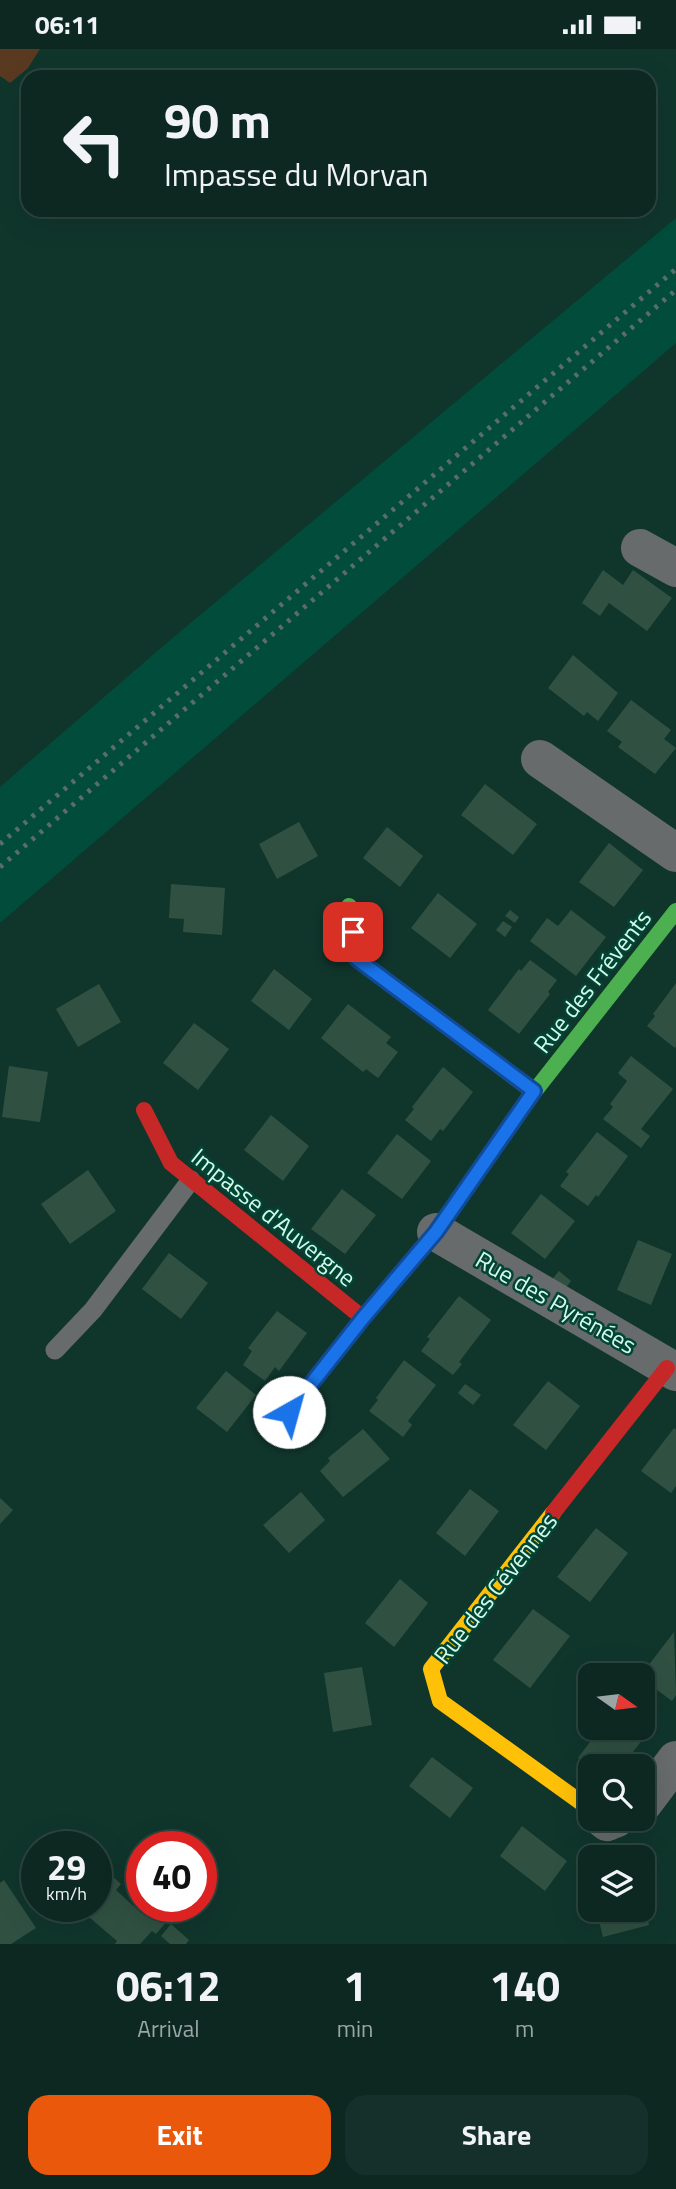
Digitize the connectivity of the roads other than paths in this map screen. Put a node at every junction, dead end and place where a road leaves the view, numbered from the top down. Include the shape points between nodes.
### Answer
1 (640, 548) dead end
2 (676, 568) edge
3 (540, 759) dead end
4 (676, 853) edge
5 (349, 906) dead end
6 (676, 911) edge
7 (534, 1091) junction
8 (144, 1110) dead end
9 (191, 1180) junction
10 (436, 1232) junction
11 (363, 1318) junction
12 (55, 1350) dead end
13 (672, 1370) edge
14 (289, 1412) dead end
15 (676, 1760) edge
16 (655, 1788) edge
17 (578, 1800) edge

1 - 2 street
3 - 4 street
5 - 7 street via 357,959
6 - 7 street, Rue des Frévents
7 - 10 street, Rue des Frévents
8 - 9 street, Impasse d'Auvergne via 171,1163
9 - 11 street, Impasse d'Auvergne
9 - 12 lane via 93,1310
10 - 11 street, Rue des Frévents
10 - 13 street, Rue des Pyrénées
11 - 14 street, Rue des Frévents
13 - 17 street, Rue des Cévennes via 431,1669 440,1701
15 - 16 street

